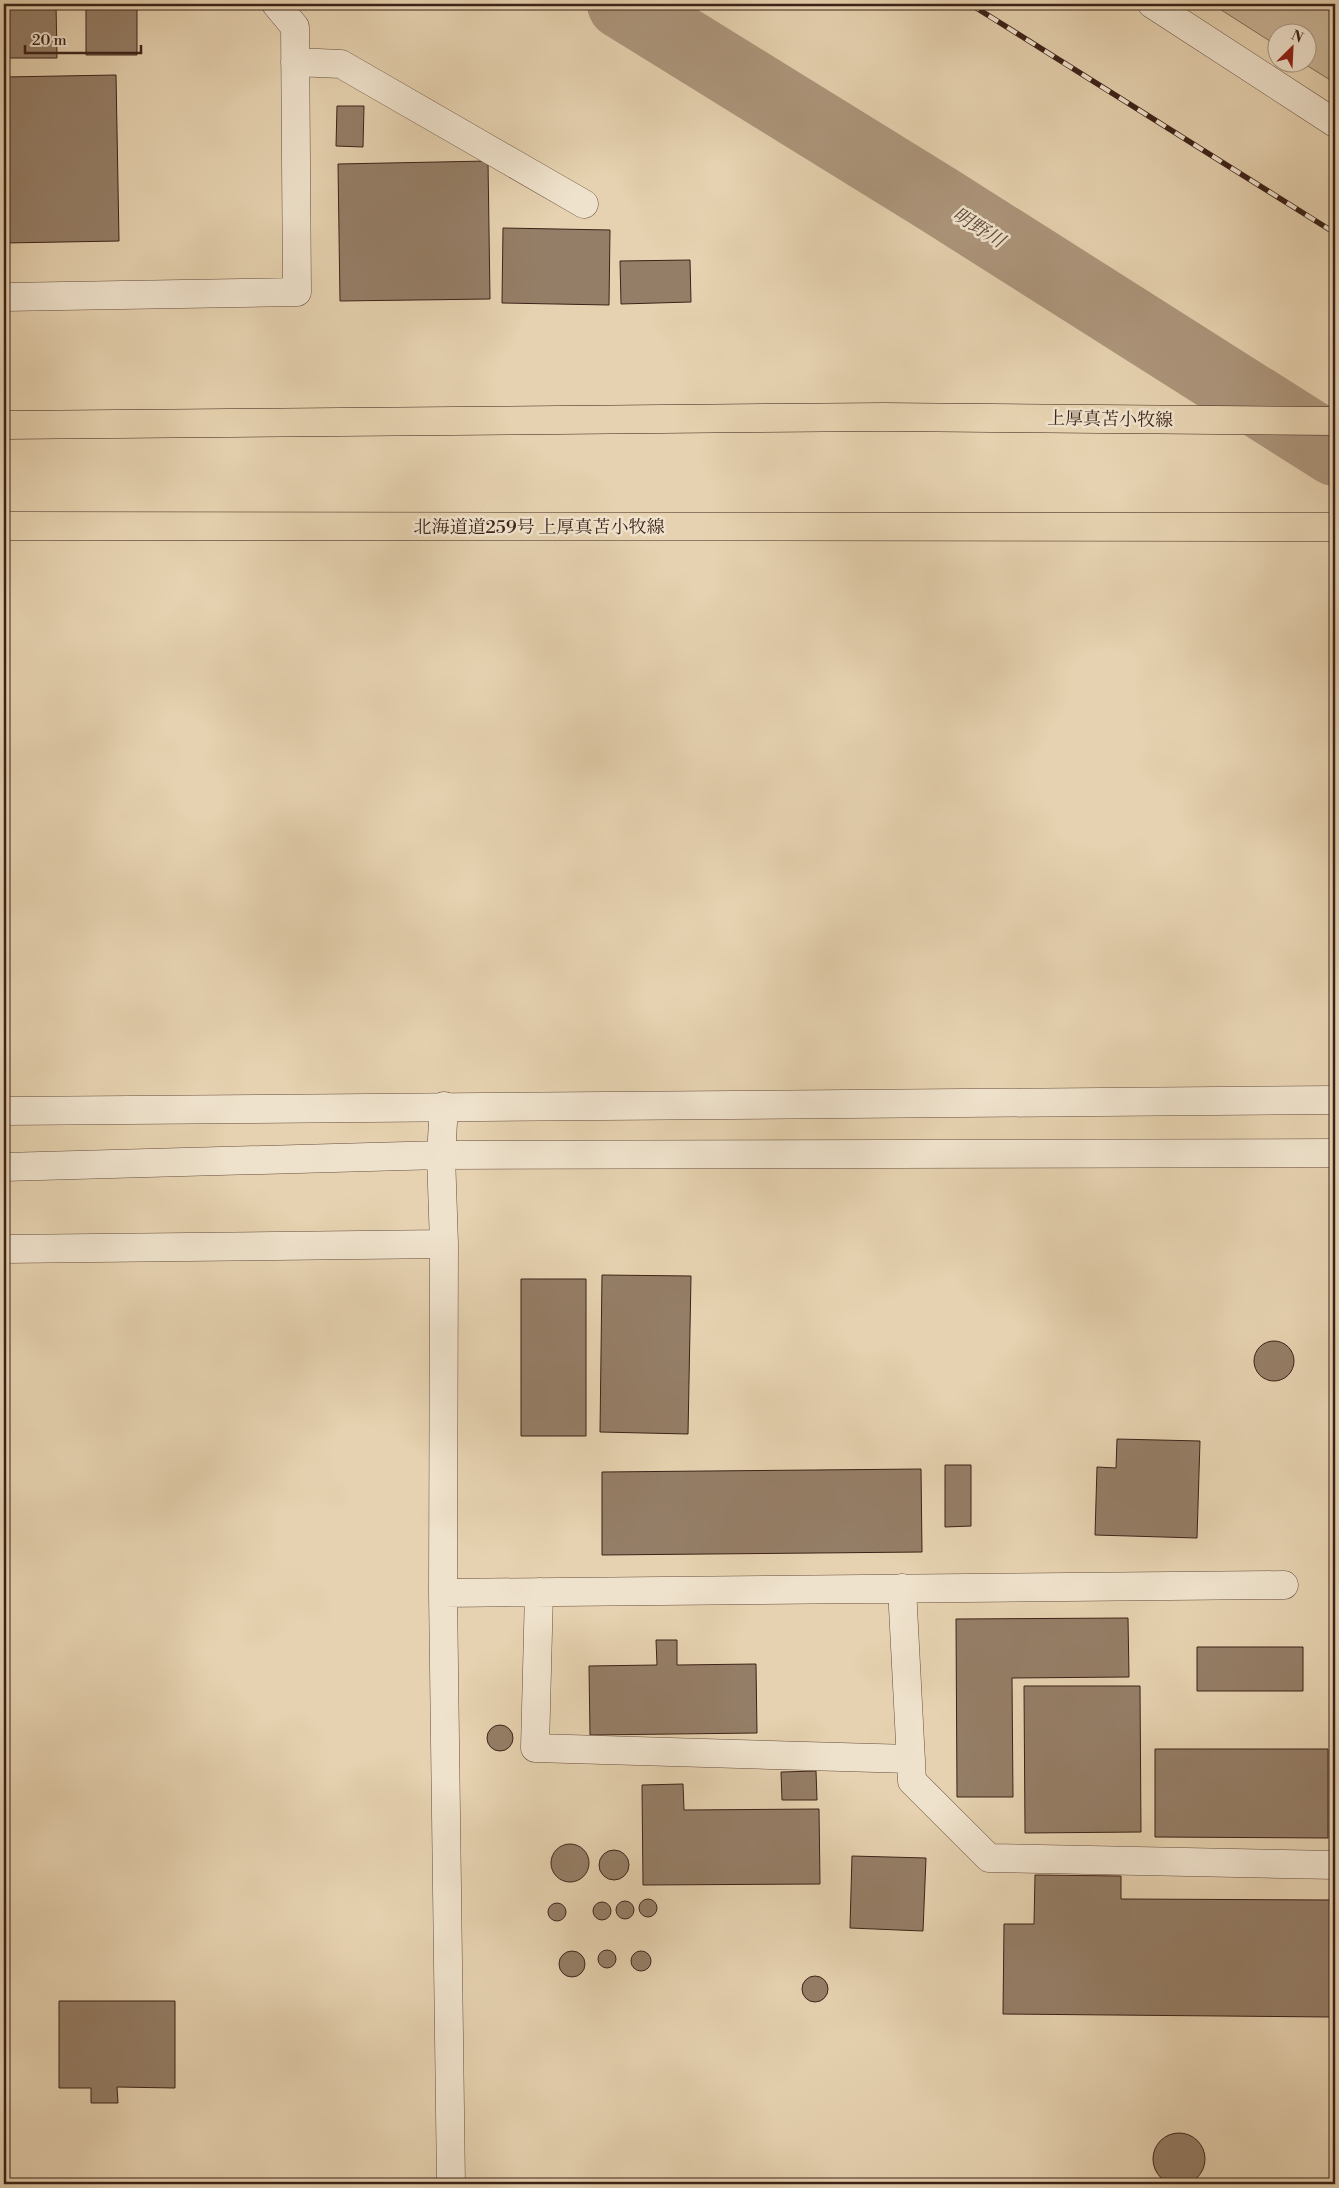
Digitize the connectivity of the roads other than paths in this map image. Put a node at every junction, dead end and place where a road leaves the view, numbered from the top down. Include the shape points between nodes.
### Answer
1 (276, 4) edge
2 (1152, 4) edge
3 (295, 62) junction
4 (1335, 123) edge
5 (584, 204) dead end
6 (4, 297) edge
7 (1335, 421) edge
8 (4, 425) edge
9 (4, 526) edge
10 (1335, 526) edge
11 (1335, 1100) edge
12 (444, 1106) junction
13 (4, 1111) edge
14 (1335, 1153) edge
15 (441, 1155) junction
16 (4, 1166) edge
17 (444, 1244) junction
18 (4, 1249) edge
19 (1284, 1585) dead end
20 (902, 1588) junction
21 (539, 1592) junction
22 (444, 1593) junction
23 (911, 1759) junction
24 (1335, 1866) edge
25 (452, 2184) edge

1 - 3 street via 294,27
2 - 4 street
3 - 5 street via 342,64
3 - 6 street via 297,292
7 - 8 main road, 上厚真苫小牧線 via 884,417
9 - 10 main road, 北海道道259号 上厚真苫小牧線
11 - 12 street
12 - 13 street
12 - 15 street
14 - 15 street
15 - 16 street
15 - 17 street
17 - 18 street
17 - 22 street
19 - 20 street
20 - 21 street
20 - 23 street
21 - 22 street
21 - 23 street via 535,1748
22 - 25 street
23 - 24 street via 912,1781 989,1858

